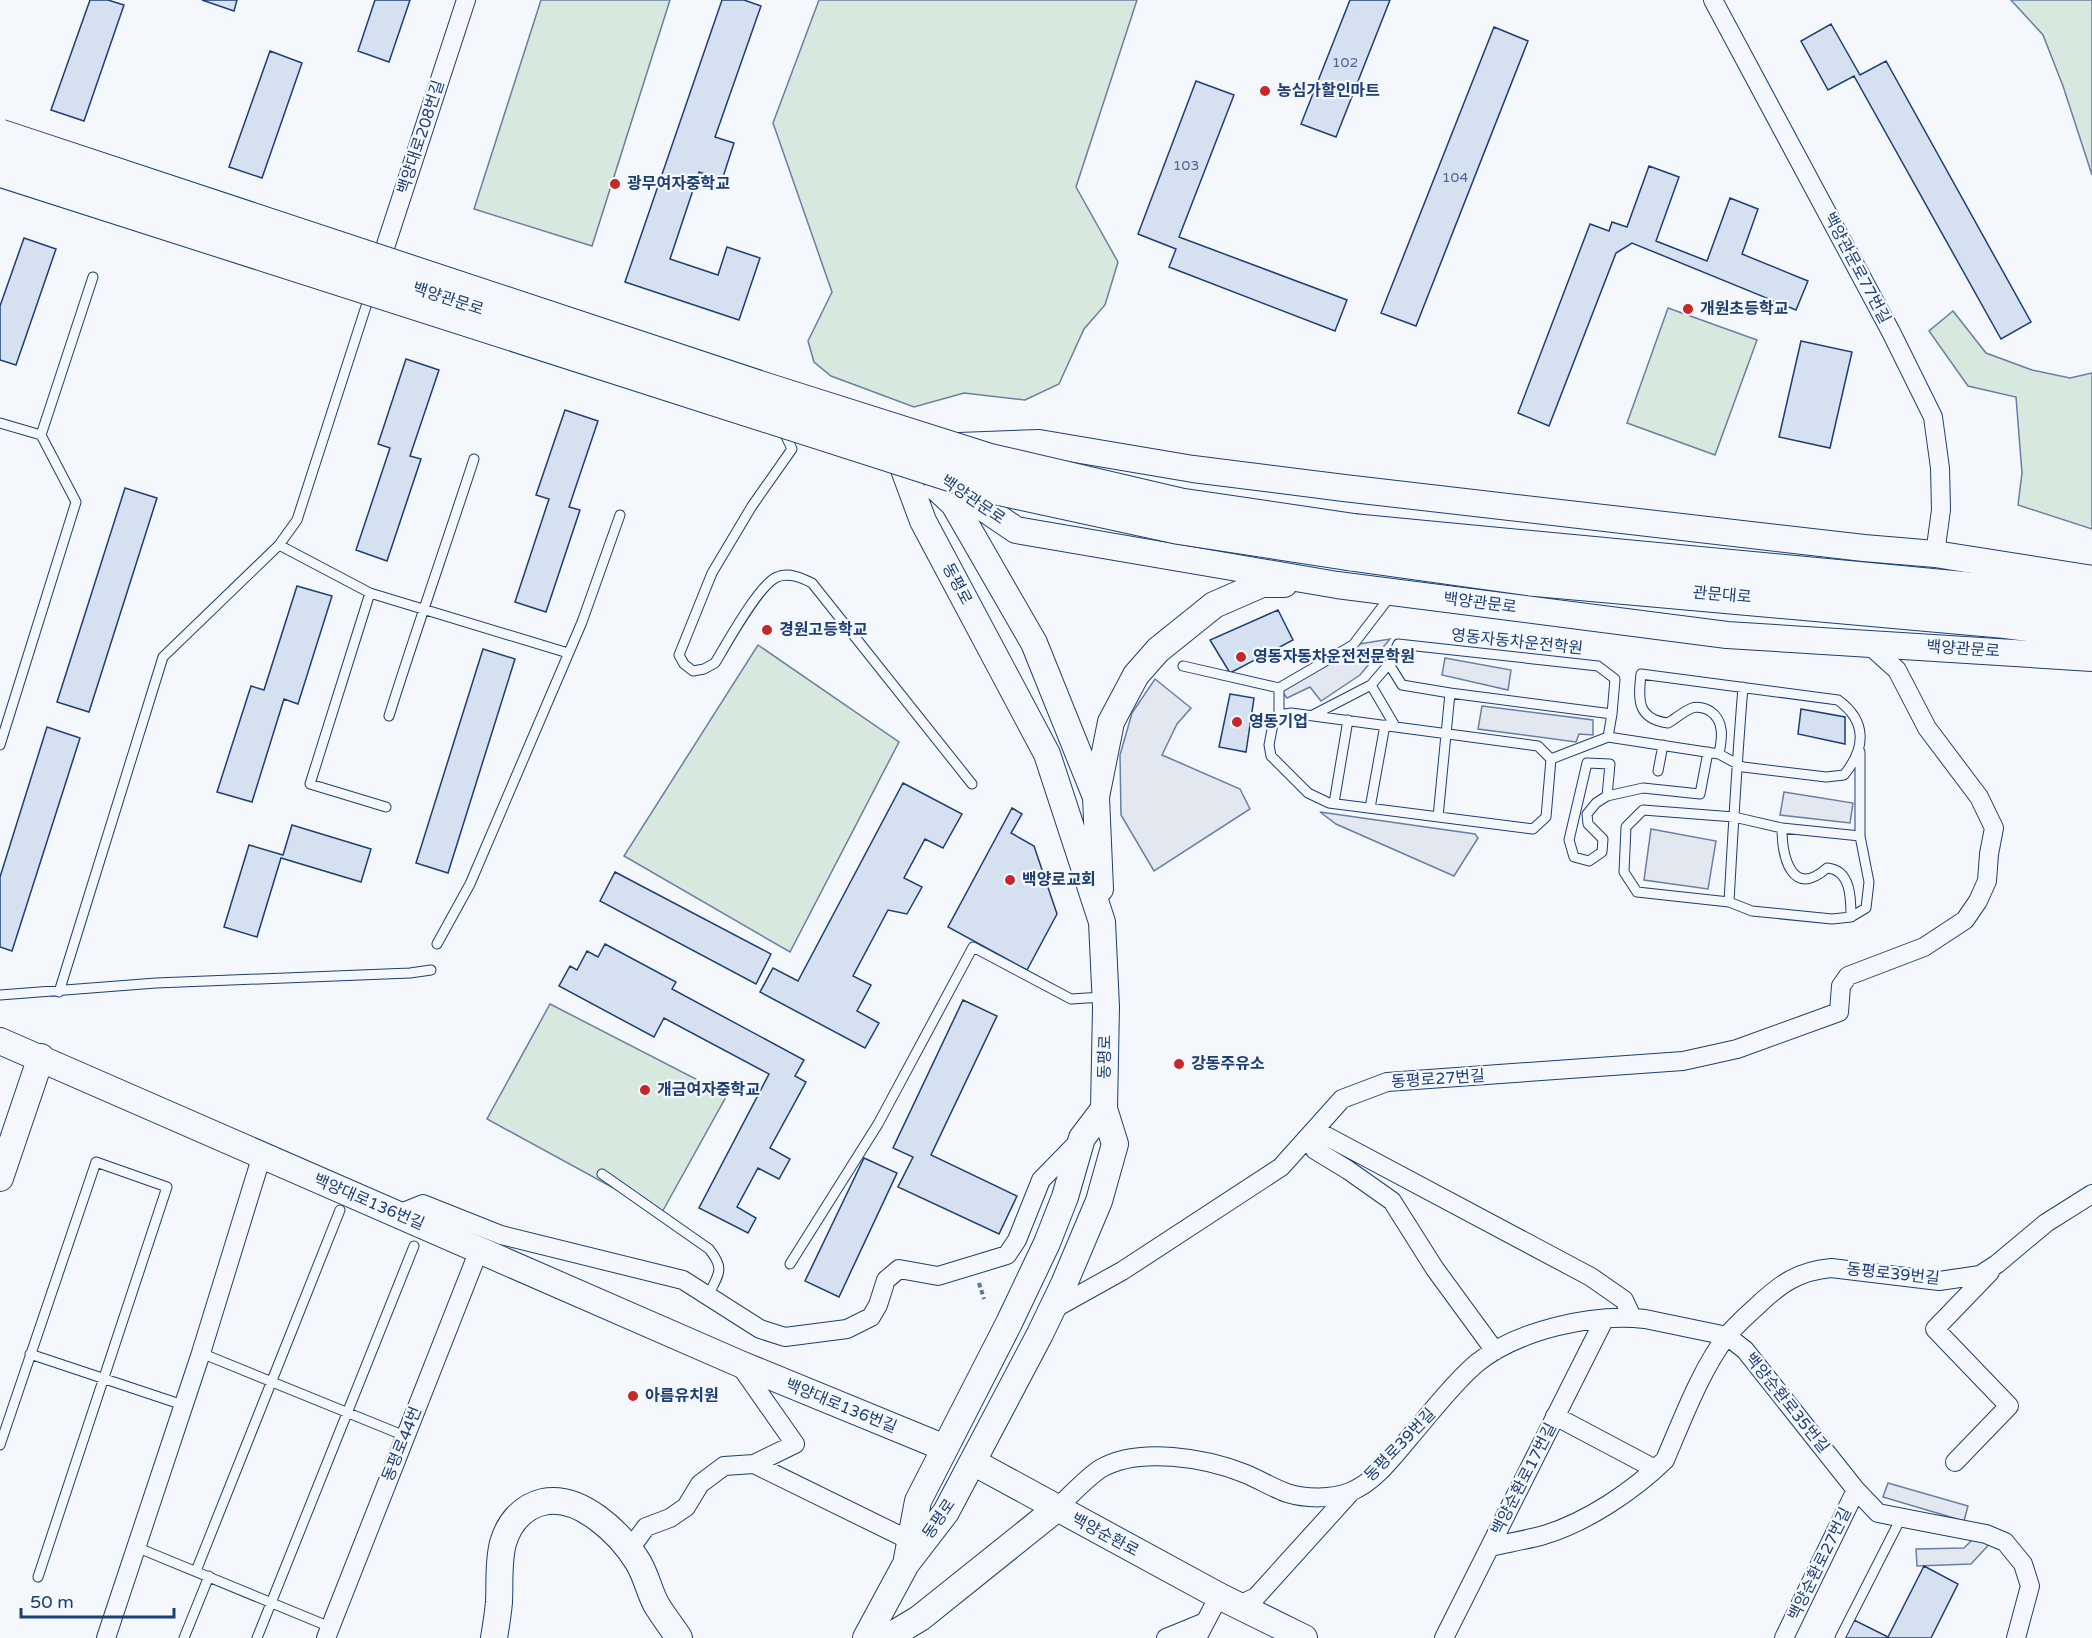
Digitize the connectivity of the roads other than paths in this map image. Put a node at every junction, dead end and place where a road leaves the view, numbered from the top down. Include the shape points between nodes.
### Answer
1 (466, 0) edge
2 (1713, 0) edge
3 (0, 136) edge
4 (0, 152) edge
5 (0, 170) edge
6 (376, 275) junction
7 (93, 277) dead end
8 (771, 406) junction
9 (0, 423) edge
10 (41, 435) junction
11 (896, 448) junction
12 (474, 459) dead end
13 (620, 515) dead end
14 (1354, 543) junction
15 (279, 545) junction
16 (1935, 554) junction
17 (2092, 579) edge
18 (1337, 585) junction
19 (1393, 592) junction
20 (370, 593) junction
21 (2092, 605) edge
22 (423, 609) junction
23 (2092, 633) edge
24 (1868, 643) junction
25 (568, 652) junction
26 (2092, 658) edge
27 (1389, 664) junction
28 (1183, 666) dead end
29 (1371, 685) junction
30 (1743, 687) junction
31 (1279, 688) junction
32 (1450, 693) junction
33 (1612, 714) junction
34 (389, 716) dead end
35 (1280, 716) junction
36 (1313, 716) junction
37 (1348, 720) junction
38 (1390, 726) junction
39 (1447, 733) junction
40 (1608, 737) junction
41 (1860, 744) junction
42 (0, 745) edge
43 (1663, 745) junction
44 (1708, 752) junction
45 (1719, 754) junction
46 (1551, 759) junction
47 (1737, 763) junction
48 (1658, 771) dead end
49 (972, 784) dead end
50 (1607, 796) junction
51 (1096, 797) junction
52 (1334, 803) junction
53 (386, 807) dead end
54 (1370, 808) junction
55 (1438, 817) junction
56 (1734, 818) junction
57 (1782, 828) junction
58 (1860, 836) junction
59 (1729, 902) junction
60 (1851, 916) junction
61 (1102, 922) junction
62 (437, 944) dead end
63 (431, 970) dead end
64 (59, 992) junction
65 (0, 995) edge
66 (1106, 996) junction
67 (0, 1041) edge
68 (41, 1058) junction
69 (1104, 1109) junction
70 (1315, 1130) junction
71 (1082, 1137) junction
72 (262, 1155) junction
73 (602, 1174) dead end
74 (0, 1178) edge
75 (2092, 1194) edge
76 (340, 1210) dead end
77 (398, 1214) junction
78 (414, 1246) dead end
79 (479, 1250) junction
80 (790, 1264) dead end
81 (1997, 1264) junction
82 (708, 1296) junction
83 (1052, 1310) junction
84 (1632, 1317) junction
85 (1604, 1320) junction
86 (1727, 1336) junction
87 (1495, 1351) junction
88 (201, 1353) junction
89 (30, 1354) junction
90 (738, 1363) junction
91 (104, 1377) junction
92 (272, 1382) junction
93 (183, 1405) junction
94 (347, 1413) junction
95 (1556, 1416) junction
96 (405, 1436) junction
97 (0, 1445) edge
98 (945, 1448) junction
99 (973, 1462) junction
100 (1955, 1462) dead end
101 (754, 1464) junction
102 (1655, 1469) junction
103 (1856, 1490) junction
104 (1352, 1491) junction
105 (1056, 1509) junction
106 (1901, 1518) junction
107 (136, 1547) junction
108 (1490, 1547) junction
109 (629, 1550) junction
110 (908, 1553) junction
111 (196, 1571) junction
112 (209, 1576) junction
113 (38, 1577) dead end
114 (1229, 1600) junction
115 (272, 1602) junction
116 (1201, 1630) edge
117 (328, 1632) edge
118 (106, 1638) edge
119 (184, 1638) edge
120 (257, 1638) edge
121 (494, 1638) edge
122 (679, 1638) edge
123 (867, 1638) edge
124 (887, 1638) edge
125 (1166, 1638) edge
126 (1304, 1638) edge
127 (1444, 1638) edge
128 (1784, 1638) edge
129 (1840, 1638) edge
130 (2016, 1638) edge

1 - 6 street, 백양대로208번길
2 - 16 street, 백양관문로77번길 via 1933,417 1941,510
3 - 14 highway, bridge via 988,460
4 - 6 main road, 백양관문로
5 - 14 highway, bridge via 984,485 1176,527
6 - 8 main road, 백양관문로
6 - 15 lane via 302,507 290,533
7 - 10 lane
8 - 11 main road, 백양관문로
8 - 49 lane via 792,449 712,573 679,655 693,671 704,669 715,663 763,588 777,576 796,576 812,583
9 - 10 lane
10 - 42 lane via 76,502
11 - 16 main road, 백양관문로 via 1039,443 1333,487
11 - 18 main road, 백양관문로 via 1016,530
11 - 51 main road via 954,504 1034,643
11 - 61 main road, 동평로 via 923,520 1047,754
12 - 22 lane
13 - 25 lane
14 - 21 highway, 관문대로 via 1990,591
14 - 23 highway, 관문대로 via 1530,579 1989,620
15 - 20 lane
15 - 64 lane via 163,657
16 - 17 main road, 백양관문로
18 - 19 main road, 백양관문로
18 - 51 main road via 1262,584 1214,605 1158,650 1136,675 1111,723
19 - 24 main road, 백양관문로 via 1727,635
19 - 31 lane via 1353,645
20 - 22 lane
20 - 53 lane via 310,784
22 - 25 lane
22 - 34 lane
24 - 26 main road, 백양관문로
24 - 70 street, 동평로27번길 via 1897,670 1927,728 1979,797 1994,828 1987,881 1965,920 1923,947 1848,976 1841,986 1839,1012 1737,1049 1683,1061 1387,1082 1342,1099
25 - 62 lane via 470,884
27 - 29 lane, 영동자동차운전학원
27 - 32 lane via 1401,685
27 - 33 lane, 영동자동차운전학원 via 1398,644 1598,666 1615,679
28 - 31 lane
29 - 36 lane, 영동자동차운전학원
29 - 38 lane
30 - 41 lane via 1838,700 1851,709 1858,723
30 - 45 lane via 1641,674 1642,710 1653,721 1668,723 1694,707 1716,715 1722,738
30 - 47 lane
31 - 35 lane
32 - 33 lane
32 - 39 lane
33 - 40 lane, 영동자동차운전학원
35 - 36 lane, 영동자동차운전학원
35 - 52 lane via 1273,724 1271,756 1308,793
36 - 37 lane, 영동자동차운전학원
37 - 38 lane, 영동자동차운전학원
37 - 52 lane
38 - 39 lane, 영동자동차운전학원
38 - 54 lane
39 - 46 lane, 영동자동차운전학원 via 1538,746
39 - 55 lane
40 - 43 lane
40 - 46 lane
41 - 47 lane via 1844,775 1826,777 1743,767
41 - 58 lane
43 - 44 lane
43 - 48 lane
44 - 45 lane
44 - 50 lane via 1700,794 1643,788
45 - 47 lane
46 - 55 lane via 1546,817 1533,829
47 - 56 lane
50 - 50 lane via 1610,764 1587,763 1569,840 1574,857 1589,861 1602,852 1603,839 1588,824 1587,814
51 - 61 main road
52 - 54 lane
54 - 55 lane
56 - 57 lane
56 - 59 lane
56 - 59 lane via 1643,810 1626,827 1623,850 1624,872 1637,892
57 - 58 lane
57 - 60 lane via 1782,847 1795,876 1805,880 1835,868 1851,893
58 - 60 lane via 1869,882 1866,908
59 - 60 lane via 1752,911 1832,919
61 - 66 main road, 동평로
63 - 64 lane via 156,983
64 - 65 lane
66 - 69 main road, 동평로
66 - 80 lane via 1071,999 973,947 878,1124
67 - 68 main road, 백양대로136번길
68 - 72 main road, 백양대로136번길
68 - 74 main road
69 - 71 main road, 동평로
69 - 83 main road, 동평로 via 1115,1144 1099,1202
70 - 83 street, 동평로27번길 via 1281,1167 1122,1271
70 - 84 street via 1591,1276 1623,1300
70 - 87 street via 1315,1150 1392,1201 1435,1269
71 - 82 street via 1041,1180 1007,1255 938,1276 899,1269 886,1280 872,1317 847,1329 784,1337 760,1329
71 - 98 main road, 동평로 via 1047,1243
72 - 77 main road, 백양대로136번길
72 - 88 street
73 - 82 lane via 709,1249 720,1269
75 - 81 street, 동평로39번길 via 2046,1223
76 - 92 lane
77 - 79 main road, 백양대로136번길
77 - 82 street via 423,1204 501,1235 683,1280
78 - 94 lane
79 - 90 main road, 백양대로136번길
79 - 96 street, 동평로44번
81 - 86 street, 동평로39번길 via 1980,1275 1939,1281 1816,1269 1787,1280
81 - 100 street via 1935,1329 2009,1406
83 - 99 main road, 동평로
84 - 85 street, 동평로39번길
84 - 86 street, 백양순환로35번길
85 - 87 street, 동평로39번길 via 1579,1321 1541,1331
85 - 95 street, 백양순환로17번길
86 - 102 street, 동평로39번길 via 1715,1353 1665,1460
86 - 103 street, 백양순환로35번길 via 1745,1350
87 - 104 street, 동평로39번길 via 1467,1373 1384,1468
88 - 92 lane
88 - 93 street
89 - 91 lane
89 - 91 lane via 96,1162 167,1187
89 - 97 lane
90 - 98 main road, 백양대로136번길
90 - 101 street, 백양대로136번길 via 795,1444
91 - 93 lane
91 - 113 lane
92 - 94 lane
92 - 111 lane
93 - 107 street
94 - 96 lane
94 - 115 lane
95 - 102 street
95 - 108 street, 백양순환로17번길
96 - 117 street, 동평로44번
98 - 110 main road, 동평로 via 918,1501
99 - 105 main road, 백양순환로
99 - 110 main road, 동평로 via 946,1512
101 - 109 street via 724,1466 700,1484 686,1507 646,1527
101 - 110 street, 동평로
102 - 108 street, 동평로39번길 via 1629,1491 1587,1516 1545,1534
103 - 106 street, 백양순환로35번길 via 1878,1513
103 - 128 street, 백양순환로27번길
104 - 105 street, 동평로39번길 via 1334,1497 1289,1494 1214,1464 1162,1456 1102,1468
104 - 114 street via 1256,1597
105 - 114 main road, 백양순환로
105 - 124 main road, 동평로39번길 via 920,1618
106 - 129 lane
106 - 130 street, 백양순환로35번길 via 1986,1534 2005,1542 2023,1564 2030,1586
107 - 111 lane
107 - 118 street
108 - 127 street, 백양순환로17번길
109 - 121 main road via 612,1530 579,1506 552,1500 534,1504 512,1522 503,1542
109 - 122 main road via 656,1604
110 - 123 main road, 동평로
111 - 112 lane
112 - 115 lane
112 - 119 lane
114 - 116 street
114 - 126 main road, 백양순환로
115 - 117 lane
115 - 120 lane
116 - 125 street

